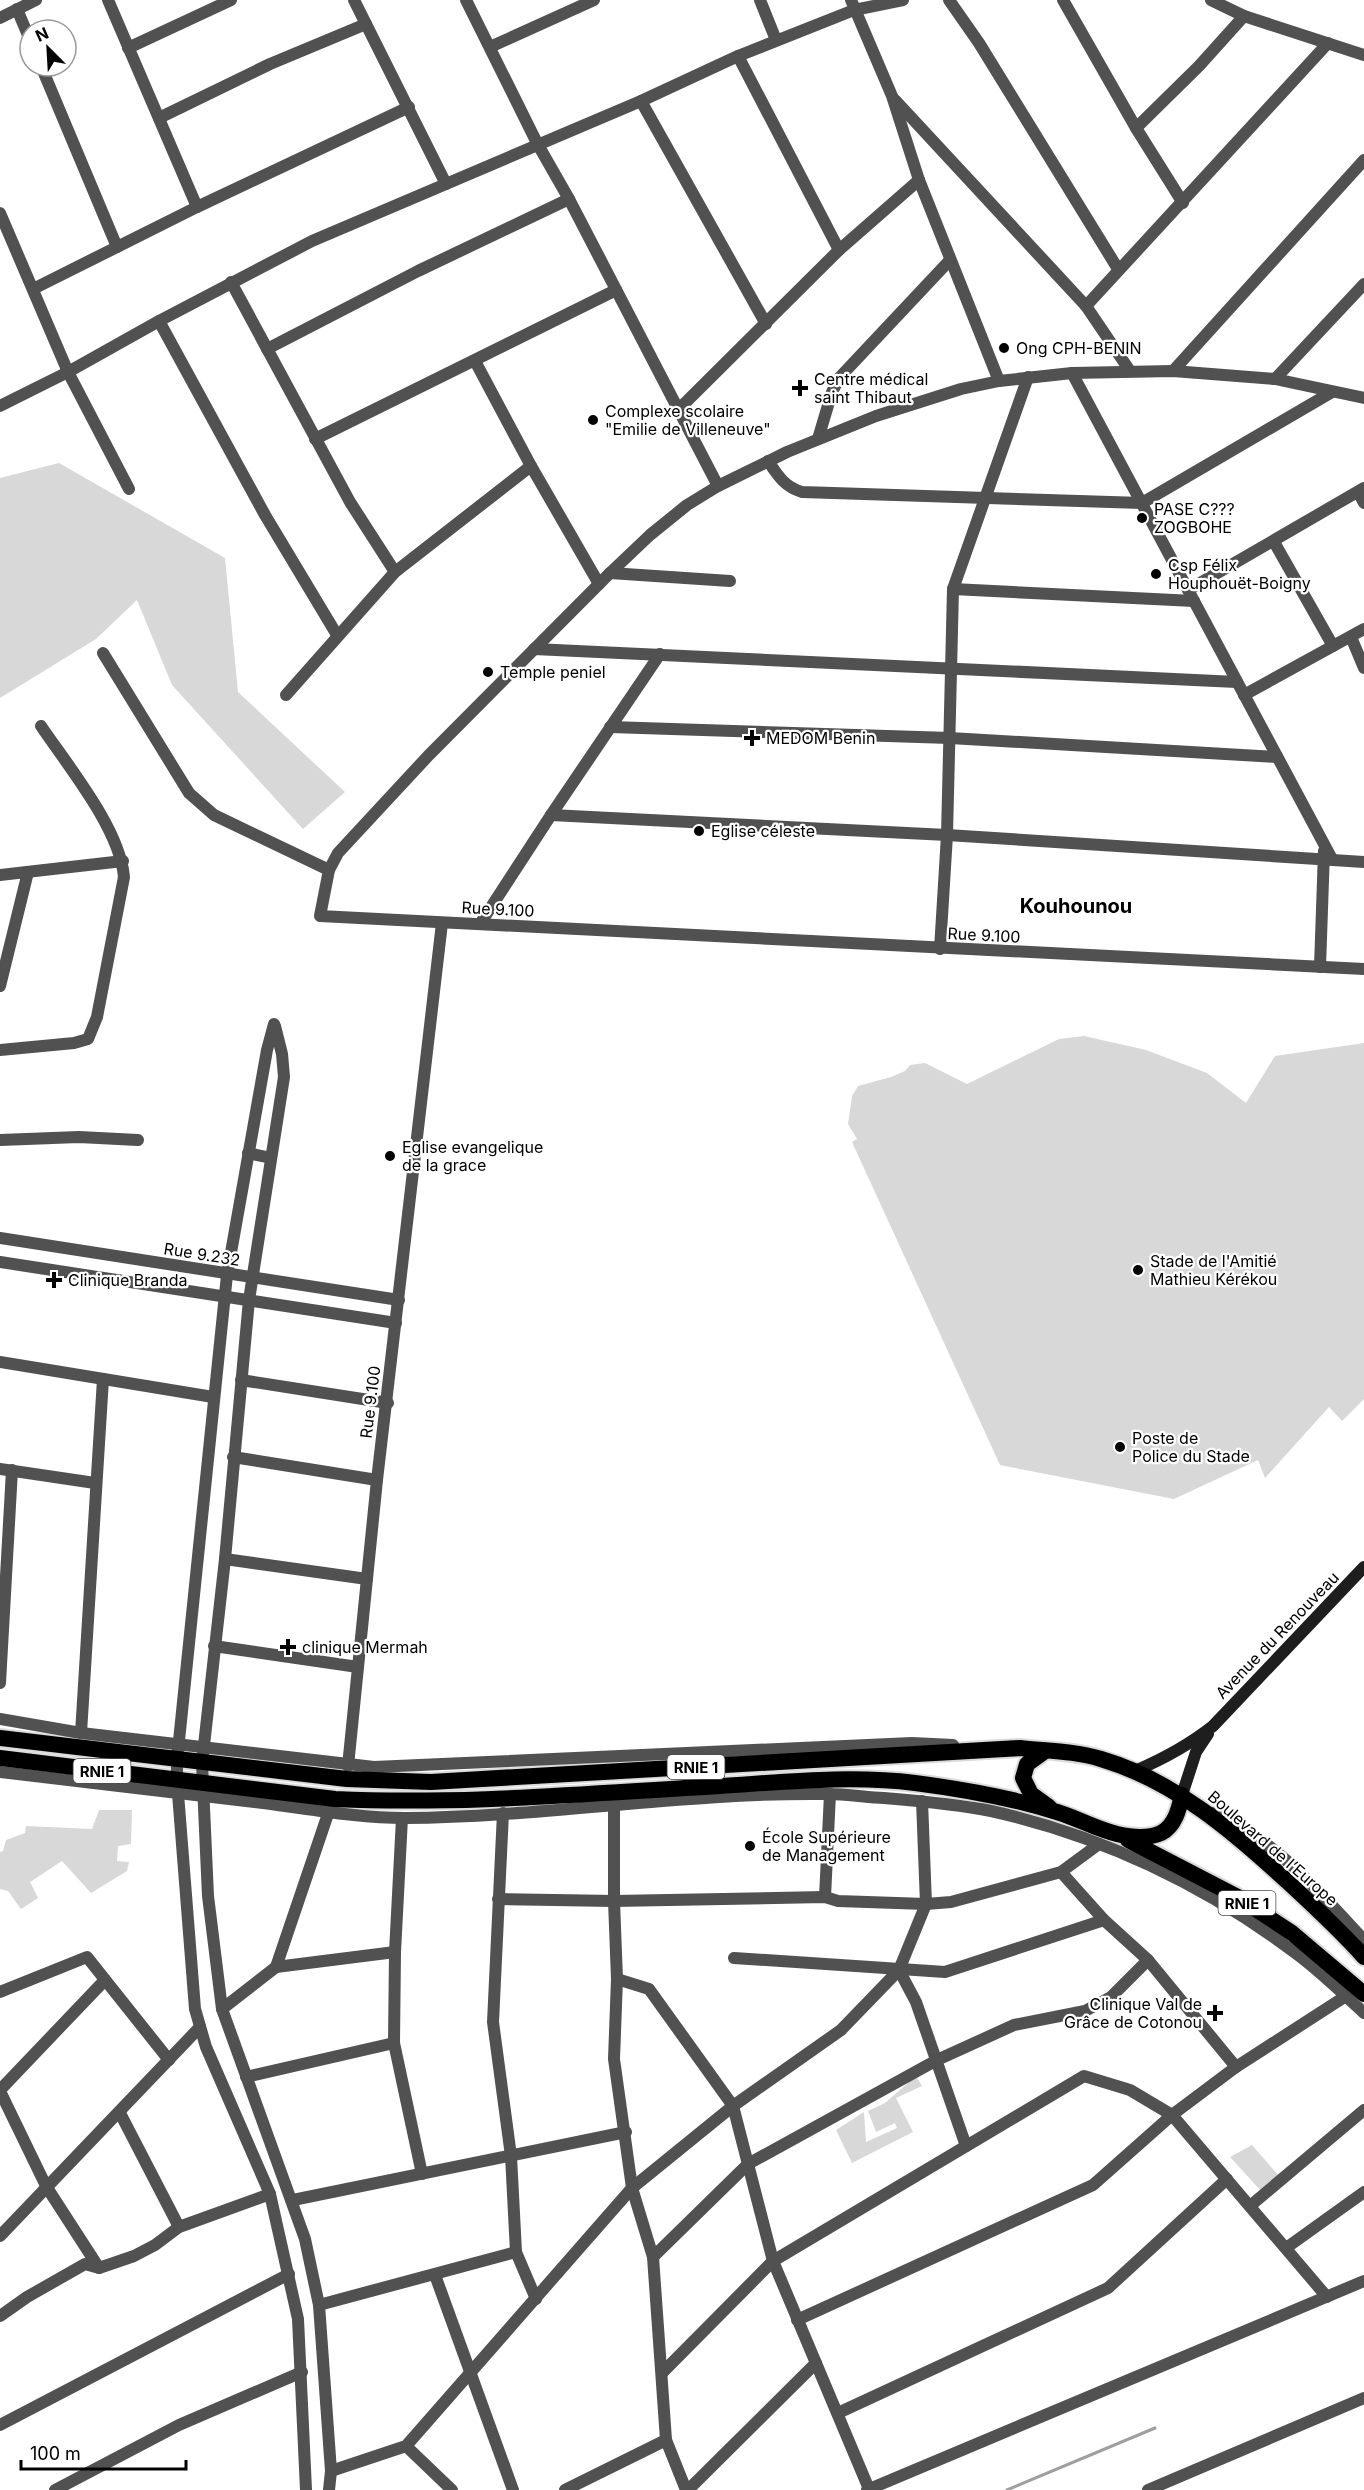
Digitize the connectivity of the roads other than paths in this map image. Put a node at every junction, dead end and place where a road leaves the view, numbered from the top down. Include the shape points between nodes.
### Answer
1 (36, 0) edge
2 (108, 0) edge
3 (231, 0) edge
4 (354, 0) edge
5 (466, 0) edge
6 (594, 0) edge
7 (760, 0) edge
8 (903, 0) edge
9 (949, 0) edge
10 (1063, 0) edge
11 (1211, 0) edge
12 (853, 5) edge
13 (17, 9) junction
14 (1244, 16) junction
15 (0, 18) edge
16 (21, 18) edge
17 (366, 24) junction
18 (776, 40) junction
19 (1328, 43) junction
20 (490, 47) junction
21 (129, 48) junction
22 (1364, 55) edge
23 (738, 56) junction
24 (46, 78) edge
25 (892, 96) junction
26 (641, 100) junction
27 (409, 107) junction
28 (159, 118) junction
29 (1136, 128) junction
30 (537, 143) junction
31 (1364, 160) edge
32 (919, 180) junction
33 (446, 184) junction
34 (569, 199) junction
35 (1183, 203) junction
36 (197, 207) junction
37 (0, 213) edge
38 (117, 247) junction
39 (840, 250) junction
40 (950, 260) junction
41 (1118, 268) junction
42 (231, 282) junction
43 (1364, 284) edge
44 (33, 289) junction
45 (616, 290) junction
46 (1086, 306) junction
47 (159, 321) junction
48 (766, 324) junction
49 (267, 349) junction
50 (475, 361) junction
51 (1173, 370) junction
52 (1130, 371) junction
53 (68, 372) junction
54 (1072, 373) junction
55 (1028, 378) junction
56 (1275, 379) junction
57 (999, 381) junction
58 (1332, 392) junction
59 (1364, 398) edge
60 (0, 406) edge
61 (678, 410) junction
62 (315, 439) junction
63 (818, 439) junction
64 (768, 461) junction
65 (531, 466) junction
66 (717, 486) junction
67 (129, 489) dead end
68 (1362, 494) edge
69 (986, 498) junction
70 (1142, 503) junction
71 (1274, 542) junction
72 (395, 572) junction
73 (610, 573) junction
74 (730, 581) dead end
75 (599, 584) junction
76 (953, 589) junction
77 (1191, 595) junction
78 (1364, 629) edge
79 (337, 635) junction
80 (1351, 637) junction
81 (1333, 646) junction
82 (534, 648) junction
83 (103, 653) dead end
84 (660, 654) junction
85 (951, 668) junction
86 (1364, 668) edge
87 (1237, 682) junction
88 (286, 695) dead end
89 (1244, 695) junction
90 (41, 726) dead end
91 (610, 727) junction
92 (950, 738) junction
93 (1277, 757) junction
94 (550, 815) junction
95 (947, 836) junction
96 (1328, 859) junction
97 (123, 861) junction
98 (1364, 862) edge
99 (329, 870) junction
100 (28, 872) junction
101 (0, 875) edge
102 (442, 923) junction
103 (480, 924) junction
104 (940, 949) junction
105 (1320, 966) junction
106 (1364, 969) edge
107 (0, 986) edge
108 (0, 1050) edge
109 (0, 1140) edge
110 (138, 1140) dead end
111 (248, 1153) junction
112 (271, 1158) junction
113 (0, 1238) edge
114 (0, 1262) edge
115 (227, 1275) junction
116 (252, 1278) junction
117 (225, 1297) junction
118 (249, 1300) junction
119 (399, 1300) junction
120 (396, 1323) junction
121 (0, 1362) edge
122 (103, 1379) junction
123 (241, 1380) junction
124 (213, 1397) junction
125 (388, 1402) junction
126 (233, 1457) junction
127 (6, 1469) edge
128 (377, 1480) junction
129 (95, 1484) junction
130 (225, 1559) junction
131 (1364, 1567) edge
132 (367, 1579) junction
133 (214, 1646) junction
134 (358, 1667) junction
135 (0, 1683) edge
136 (0, 1719) edge
137 (1213, 1726) junction
138 (81, 1733) junction
139 (0, 1738) edge
140 (1020, 1748) junction
141 (1045, 1751) junction
142 (177, 1753) junction
143 (203, 1755) junction
144 (0, 1758) edge
145 (348, 1766) junction
146 (1135, 1771) junction
147 (0, 1772) edge
148 (178, 1787) junction
149 (204, 1790) junction
150 (830, 1794) junction
151 (1182, 1795) junction
152 (922, 1801) junction
153 (614, 1805) junction
154 (1198, 1807) junction
155 (329, 1811) junction
156 (1056, 1812) junction
157 (503, 1813) junction
158 (402, 1818) junction
159 (1116, 1834) junction
160 (1099, 1844) junction
161 (1061, 1872) junction
162 (825, 1897) junction
163 (498, 1899) junction
164 (614, 1901) junction
165 (926, 1904) junction
166 (1104, 1920) junction
167 (1364, 1940) edge
168 (395, 1952) junction
169 (1364, 1957) edge
170 (734, 1958) dead end
171 (1148, 1960) junction
172 (276, 1967) junction
173 (899, 1970) junction
174 (617, 1979) junction
175 (105, 1980) junction
176 (0, 1992) edge
177 (1364, 1994) edge
178 (1346, 1996) junction
179 (222, 2009) junction
180 (1364, 2013) edge
181 (200, 2027) junction
182 (394, 2043) junction
183 (169, 2060) junction
184 (937, 2060) junction
185 (1236, 2067) junction
186 (246, 2077) junction
187 (0, 2090) edge
188 (733, 2106) junction
189 (1364, 2110) edge
190 (120, 2113) junction
191 (1172, 2115) junction
192 (626, 2132) junction
193 (966, 2146) junction
194 (511, 2156) junction
195 (748, 2164) junction
196 (422, 2174) junction
197 (1227, 2180) junction
198 (46, 2186) junction
199 (632, 2188) junction
200 (1364, 2192) edge
201 (270, 2194) junction
202 (293, 2200) junction
203 (1250, 2206) junction
204 (179, 2227) junction
205 (0, 2236) edge
206 (1286, 2248) junction
207 (516, 2252) junction
208 (653, 2257) junction
209 (773, 2261) junction
210 (99, 2268) junction
211 (289, 2274) junction
212 (435, 2275) junction
213 (1364, 2281) edge
214 (1327, 2297) junction
215 (536, 2299) junction
216 (320, 2305) junction
217 (0, 2316) edge
218 (797, 2320) junction
219 (816, 2363) junction
220 (302, 2372) junction
221 (472, 2373) junction
222 (662, 2373) junction
223 (1364, 2398) edge
224 (838, 2413) junction
225 (0, 2425) edge
226 (666, 2439) junction
227 (406, 2446) junction
228 (331, 2471) junction
229 (55, 2490) edge
230 (306, 2490) edge
231 (329, 2490) edge
232 (452, 2490) edge
233 (513, 2490) edge
234 (565, 2490) edge
235 (687, 2490) edge
236 (868, 2490) edge
237 (1148, 2490) edge

1 - 13 street
2 - 21 street
3 - 21 street
4 - 17 street
5 - 20 street
6 - 20 street
7 - 18 street
8 - 12 street
9 - 41 street
10 - 29 street
11 - 14 street
12 - 18 street
12 - 25 street
13 - 15 street
13 - 16 street
14 - 19 street
14 - 29 street
17 - 27 street
17 - 28 street via 270,64
18 - 23 street
19 - 22 street
19 - 35 street
20 - 30 street
21 - 28 street
23 - 26 street
23 - 39 street
24 - 38 street
25 - 32 street
25 - 46 street
26 - 30 street
26 - 48 street
27 - 33 street
27 - 36 street
28 - 36 street
29 - 35 street
30 - 33 street
30 - 34 street
31 - 51 street
32 - 39 street
32 - 40 street
33 - 42 street via 312,241
34 - 45 street
34 - 49 street
35 - 41 street
36 - 38 street
37 - 44 street
38 - 44 street
39 - 48 street
40 - 57 street
40 - 63 street via 840,377
41 - 46 street
42 - 47 street
42 - 49 street
43 - 56 street
44 - 53 street
45 - 50 street
45 - 61 street
46 - 52 street
47 - 53 street
47 - 79 street via 265,515
48 - 61 street
49 - 62 street
50 - 62 street
50 - 65 street
51 - 52 street
51 - 56 street
52 - 54 street
53 - 60 street
53 - 67 street
54 - 55 street
54 - 70 street
55 - 57 street
55 - 69 street
56 - 58 street
57 - 63 street via 915,402
58 - 59 street
58 - 70 street
61 - 66 street
62 - 72 street via 368,533
63 - 64 street
64 - 66 street
64 - 69 street via 783,483 802,492
65 - 72 street
65 - 75 street
66 - 73 street via 667,521
68 - 71 street
69 - 70 street
69 - 76 street
70 - 77 street
71 - 77 street
71 - 81 street
72 - 79 street
73 - 74 street
73 - 75 street
75 - 82 street
76 - 77 street
76 - 85 street
77 - 87 street
78 - 80 street
79 - 88 street
80 - 81 street
80 - 86 street
81 - 89 street
82 - 84 street
82 - 99 street via 338,853
83 - 99 street via 189,794 225,821
84 - 85 street
84 - 91 street
85 - 87 street
85 - 92 street
87 - 89 street
89 - 93 street
90 - 97 street via 87,794
91 - 92 street
91 - 94 street
92 - 93 street
92 - 95 street
93 - 96 street via 1324,844
94 - 95 street
94 - 103 street
95 - 96 street
95 - 104 street
96 - 98 street
96 - 105 street
97 - 100 street
97 - 108 street via 124,877 112,945 97,1017 88,1039
99 - 102 street via 320,916
100 - 101 street
100 - 107 street
102 - 103 street, Rue 9.100
102 - 119 street, Rue 9.100
103 - 104 street, Rue 9.100
104 - 105 street, Rue 9.100
105 - 106 street, Rue 9.100
109 - 110 street
111 - 112 street
111 - 112 street via 274,1024 284,1077
111 - 115 street
112 - 116 street
113 - 115 street, Rue 9.232
114 - 117 street
115 - 116 street, Rue 9.232
115 - 117 street
116 - 118 street
116 - 119 street, Rue 9.232
117 - 118 street
117 - 124 street
118 - 120 street
118 - 123 street
119 - 120 street, Rue 9.100
120 - 125 street, Rue 9.100
121 - 122 street
122 - 124 street
122 - 129 street
123 - 125 street
123 - 126 street
124 - 142 street
125 - 128 street, Rue 9.100
126 - 128 street
126 - 130 street
127 - 129 street
127 - 135 street
128 - 132 street, Rue 9.100
129 - 138 street
130 - 132 street
130 - 133 street
131 - 137 main road, Avenue du Renouveau
132 - 134 street, Rue 9.100
133 - 134 street
133 - 143 street
134 - 145 street, Rue 9.100
136 - 138 street
137 - 146 main road, Avenue du Renouveau via 1180,1749
137 - 151 main road, Avenue du Renouveau via 1196,1752
138 - 142 street
139 - 142 highway, RNIE 1
140 - 141 highway, RNIE 1
140 - 143 highway, RNIE 1 via 431,1782 347,1779
140 - 145 street via 912,1743
141 - 146 highway, RNIE 1 via 1100,1759
141 - 156 highway via 1027,1764 1023,1778 1031,1794
142 - 143 highway, RNIE 1
142 - 148 street
143 - 145 street
143 - 149 street
144 - 148 highway, RNIE 1
146 - 151 highway, RNIE 1
147 - 148 street
148 - 149 highway, RNIE 1
148 - 181 street via 195,2008
149 - 155 street
149 - 156 highway, RNIE 1 via 416,1801 872,1780 946,1788
149 - 179 street via 208,1896
150 - 152 street
150 - 153 street
150 - 162 street
151 - 154 highway, Boulevard de l’Europe / RNIE 1
151 - 159 highway via 1170,1827 1162,1833 1146,1837
152 - 160 street via 987,1810
152 - 165 street
153 - 157 street
153 - 164 street
154 - 167 street via 1257,1835 1313,1885
154 - 169 highway, Boulevard de l’Europe / RNIE 1 via 1279,1873
155 - 158 street
155 - 172 street
156 - 159 highway, RNIE 1
157 - 158 street
157 - 163 street
158 - 168 street
159 - 177 highway, RNIE 1 via 1236,1896 1292,1933
160 - 161 street
160 - 178 street via 1220,1903 1296,1954
161 - 165 street via 951,1902
161 - 166 street
162 - 164 street
162 - 165 street via 838,1901
163 - 164 street
163 - 194 street via 493,2022
164 - 174 street
165 - 173 street
166 - 171 street
166 - 173 street via 945,1972
168 - 172 street
168 - 182 street
170 - 173 street
171 - 184 street via 1111,1997 1085,2011 1014,2025
171 - 185 street
172 - 179 street
173 - 184 street via 916,2002
173 - 188 street via 841,2030
174 - 188 street via 650,1989
174 - 192 street via 614,2059
175 - 176 street via 83,1957
175 - 183 street
175 - 187 street
178 - 180 street
178 - 185 street
179 - 186 street
181 - 183 street
181 - 201 street
182 - 186 street
182 - 196 street
183 - 190 street
184 - 193 street
184 - 195 street
185 - 191 street
186 - 202 street
187 - 198 street
188 - 195 street
188 - 199 street
189 - 203 street
190 - 198 street
190 - 204 street
191 - 193 street via 1130,2090 1084,2076
191 - 197 street
191 - 218 street via 1093,2185
192 - 194 street
192 - 199 street
193 - 209 street
194 - 196 street
194 - 207 street
195 - 208 street
195 - 209 street
196 - 202 street
197 - 203 street
197 - 224 street via 1108,2288
198 - 205 street
198 - 210 street
199 - 208 street
199 - 215 street
200 - 206 street
201 - 204 street
201 - 211 street
202 - 216 street
203 - 206 street
204 - 210 street via 156,2245
206 - 214 street
207 - 212 street
207 - 215 street
208 - 222 street
209 - 218 street
209 - 222 street
210 - 217 street via 85,2265
211 - 220 street via 298,2319
211 - 225 street
212 - 216 street
212 - 221 street
213 - 214 street
214 - 236 street
215 - 221 street
216 - 228 street
218 - 219 street
219 - 224 street
219 - 235 street
220 - 229 street via 180,2424
220 - 230 street
221 - 227 street
221 - 233 street
222 - 226 street
223 - 237 street
224 - 236 street
226 - 234 street
226 - 235 street
227 - 228 street
227 - 232 street
228 - 231 street

